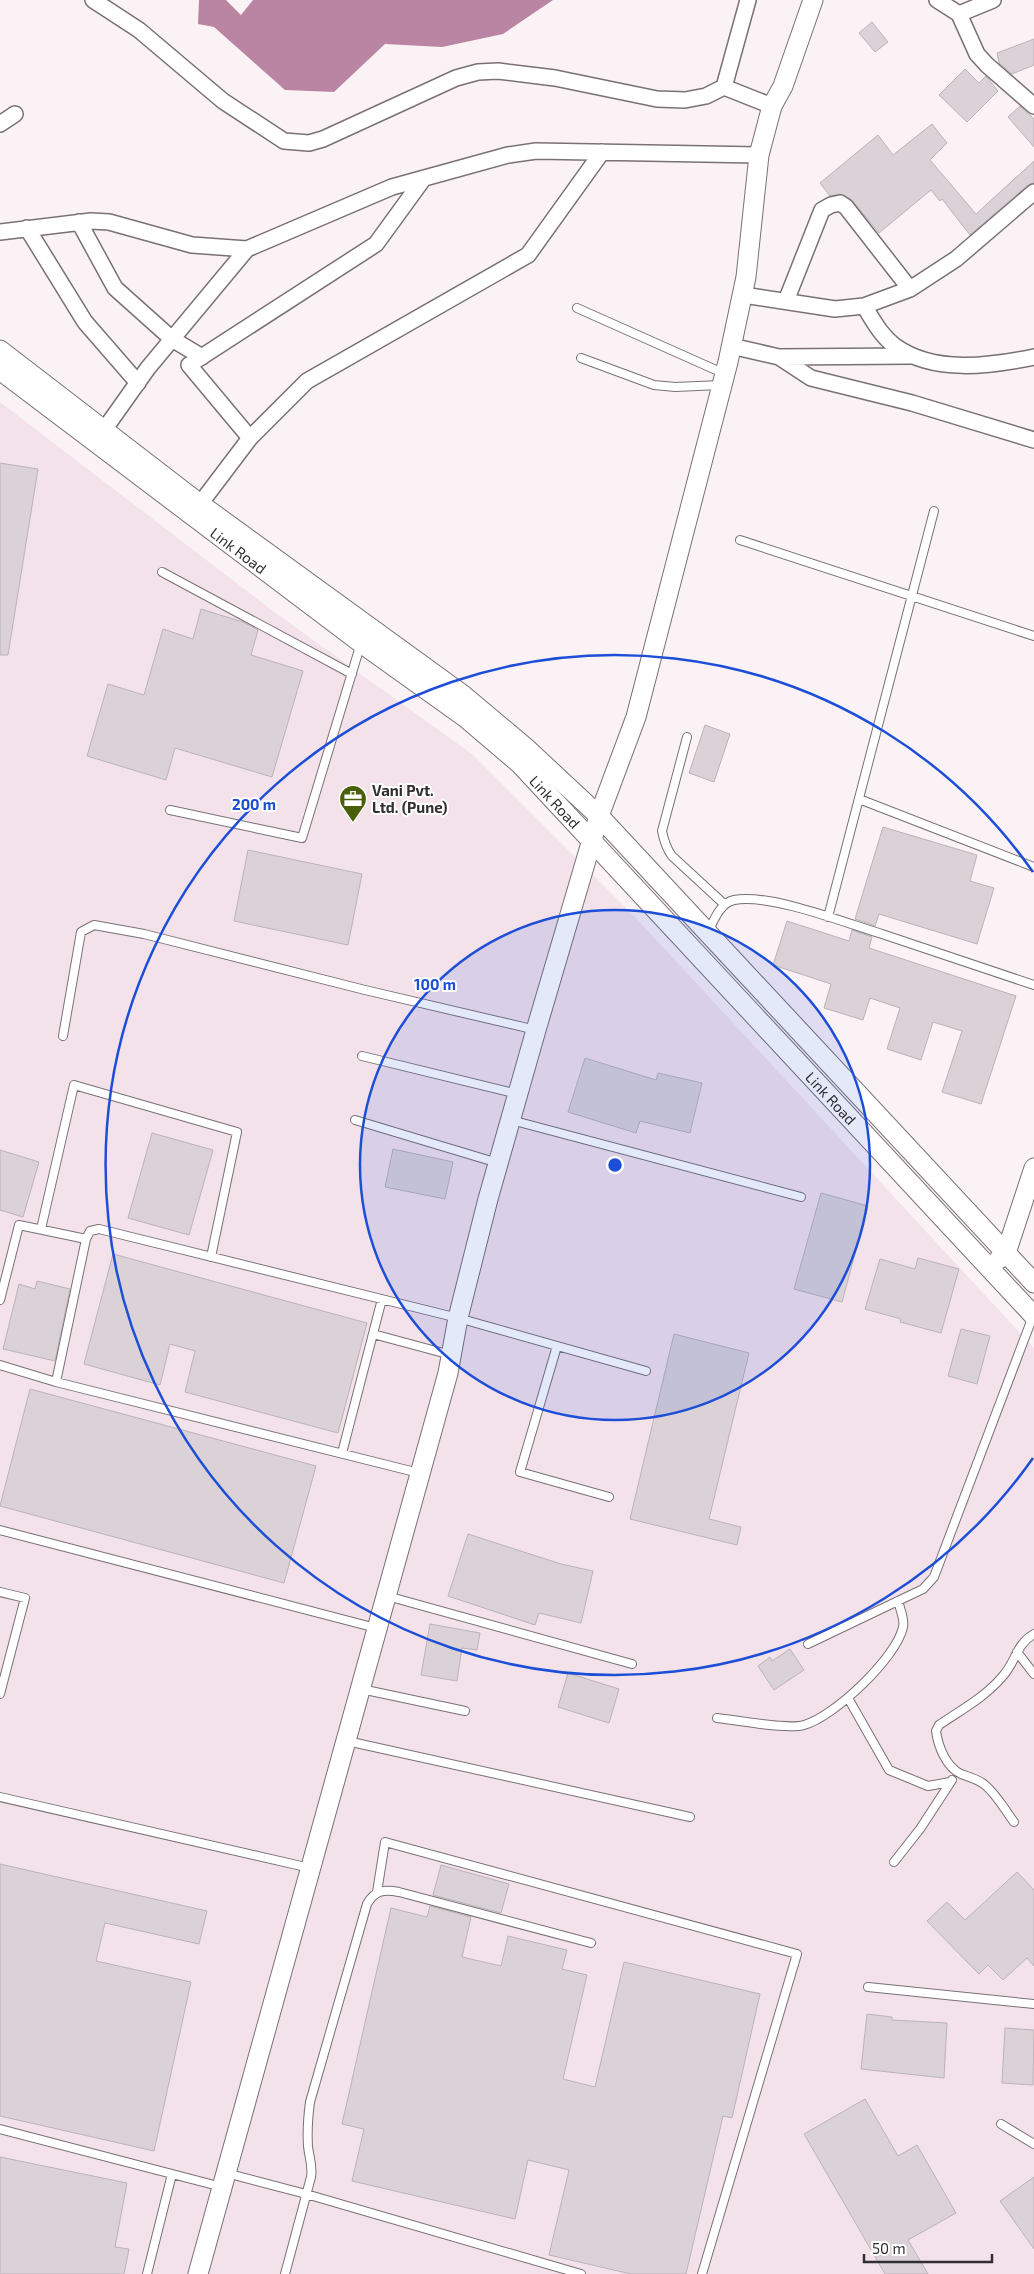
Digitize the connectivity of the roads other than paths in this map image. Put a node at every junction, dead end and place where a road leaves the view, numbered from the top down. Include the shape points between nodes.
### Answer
1 (93, 0) edge
2 (748, 0) edge
3 (813, 0) edge
4 (937, 0) edge
5 (993, 0) edge
6 (959, 14) junction
7 (724, 87) junction
8 (772, 106) junction
9 (1034, 106) edge
10 (15, 114) dead end
11 (0, 124) edge
12 (602, 152) junction
13 (759, 155) junction
14 (424, 178) junction
15 (1034, 192) edge
16 (79, 222) junction
17 (27, 228) junction
18 (0, 232) edge
19 (247, 250) junction
20 (910, 289) junction
21 (743, 295) junction
22 (786, 301) junction
23 (864, 306) junction
24 (577, 308) dead end
25 (172, 339) junction
26 (732, 346) junction
27 (0, 350) edge
28 (911, 356) junction
29 (202, 357) junction
30 (779, 357) junction
31 (1034, 357) edge
32 (581, 358) dead end
33 (0, 370) edge
34 (723, 379) junction
35 (138, 383) junction
36 (104, 430) junction
37 (250, 438) junction
38 (1034, 440) edge
39 (198, 510) junction
40 (934, 511) dead end
41 (740, 540) dead end
42 (162, 572) dead end
43 (912, 596) junction
44 (1034, 636) edge
45 (361, 643) junction
46 (352, 674) junction
47 (687, 737) dead end
48 (859, 800) junction
49 (170, 810) dead end
50 (599, 816) junction
51 (592, 842) junction
52 (1034, 867) edge
53 (724, 904) junction
54 (828, 917) junction
55 (708, 932) junction
56 (1034, 985) edge
57 (536, 1030) junction
58 (63, 1036) dead end
59 (362, 1056) dead end
60 (518, 1094) junction
61 (355, 1120) dead end
62 (511, 1120) junction
63 (498, 1163) junction
64 (1034, 1168) edge
65 (800, 1197) dead end
66 (41, 1229) junction
67 (86, 1239) junction
68 (1006, 1253) junction
69 (210, 1257) junction
70 (990, 1268) junction
71 (1034, 1283) edge
72 (382, 1299) junction
73 (0, 1300) edge
74 (1034, 1316) edge
75 (458, 1318) junction
76 (373, 1334) junction
77 (557, 1346) junction
78 (451, 1355) junction
79 (0, 1365) edge
80 (646, 1371) dead end
81 (56, 1382) junction
82 (342, 1453) junction
83 (420, 1473) junction
84 (609, 1497) dead end
85 (0, 1530) edge
86 (0, 1592) edge
87 (387, 1596) junction
88 (898, 1601) junction
89 (378, 1629) junction
90 (1034, 1634) edge
91 (808, 1644) dead end
92 (1017, 1652) junction
93 (632, 1664) dead end
94 (1034, 1674) edge
95 (361, 1689) junction
96 (0, 1694) edge
97 (848, 1698) junction
98 (464, 1711) dead end
99 (716, 1718) dead end
100 (347, 1741) junction
101 (958, 1773) junction
102 (950, 1782) junction
103 (0, 1797) edge
104 (690, 1817) dead end
105 (1014, 1822) dead end
106 (894, 1862) dead end
107 (311, 1868) junction
108 (378, 1892) junction
109 (591, 1943) dead end
110 (868, 1987) dead end
111 (1034, 2004) edge
112 (1001, 2124) dead end
113 (0, 2129) edge
114 (1034, 2144) edge
115 (172, 2174) junction
116 (224, 2180) junction
117 (306, 2194) junction
118 (147, 2274) edge
119 (198, 2274) edge
120 (285, 2274) edge
121 (582, 2274) edge
122 (702, 2274) edge

1 - 7 street via 139,30 223,101 284,141 309,143 323,139 456,78 478,72 498,71 554,78 657,99 685,100 706,96
2 - 7 street
3 - 8 street via 783,86
4 - 6 street
5 - 6 street
6 - 9 street via 977,54
7 - 8 street
8 - 13 street
10 - 11 street
12 - 13 street
12 - 14 street via 536,151 508,155
12 - 37 street via 528,255 307,381
13 - 21 street
14 - 19 street via 392,188
14 - 29 street via 376,244
15 - 20 street via 974,245
16 - 17 street
16 - 19 street via 109,222 192,245
16 - 25 street via 115,288
17 - 18 street
17 - 35 street via 85,322
19 - 25 street
20 - 22 street via 840,203 822,210
20 - 23 street
21 - 22 street
21 - 26 street
22 - 23 street via 835,309
23 - 28 street via 881,332
24 - 34 lane
25 - 29 street
25 - 35 street
26 - 30 street
26 - 34 street
27 - 36 street, Link Road
28 - 30 street
28 - 31 street via 957,365
29 - 37 street via 189,365
30 - 38 street via 811,378 912,403
32 - 34 lane via 654,385 675,387
33 - 39 street, Link Road
34 - 50 street via 636,717
35 - 36 street
36 - 39 street, Link Road
37 - 39 street
39 - 45 street, Link Road
39 - 50 street, Link Road via 463,695
40 - 43 lane
41 - 43 lane
42 - 46 lane
43 - 44 lane
43 - 48 lane
45 - 46 lane
45 - 51 street, Link Road via 480,729 520,764
46 - 49 lane via 302,838
47 - 53 lane via 662,831 663,839 672,856
48 - 52 lane
48 - 54 lane
50 - 51 street
50 - 55 street, Link Road
51 - 57 street
51 - 70 street, Link Road
53 - 54 lane via 745,899
53 - 55 lane
54 - 56 lane
55 - 68 street, Link Road
57 - 58 lane via 144,934 94,925 81,932
57 - 60 street
59 - 60 lane
60 - 62 street
61 - 63 lane
62 - 63 street
62 - 65 lane
63 - 75 street
64 - 68 street
66 - 67 lane
66 - 69 lane via 74,1085 237,1132
66 - 73 lane via 19,1225
67 - 69 lane via 90,1231 99,1229
67 - 81 lane
68 - 70 street
68 - 71 street, Link Road
69 - 72 lane
70 - 74 street, Link Road
72 - 75 lane
72 - 76 lane
74 - 88 lane via 934,1577 923,1589
75 - 77 lane
75 - 78 street
76 - 78 lane
76 - 82 lane
77 - 80 lane
77 - 84 lane via 520,1472
78 - 83 street
79 - 81 lane
81 - 82 lane
82 - 83 lane
83 - 87 street
85 - 89 lane
86 - 96 lane via 25,1598
87 - 89 street
87 - 93 lane
88 - 91 lane
88 - 97 lane via 904,1625 900,1638 867,1680
89 - 95 street
90 - 92 lane via 1024,1640
92 - 94 lane
92 - 101 lane via 1013,1665 991,1689 939,1725 936,1731 942,1753
95 - 98 lane
95 - 100 street
97 - 99 lane via 832,1712 804,1725
97 - 102 lane via 889,1770 928,1786
100 - 104 lane
100 - 107 street
101 - 102 lane
101 - 105 lane via 984,1784
102 - 106 lane
103 - 107 lane
107 - 116 street
108 - 109 lane via 386,1889 399,1892
108 - 117 lane via 368,1904 310,2102 308,2148 313,2167
108 - 122 lane via 385,1842 797,1954
110 - 111 lane
112 - 114 lane
113 - 115 lane
115 - 116 lane
115 - 118 lane
116 - 117 lane
116 - 119 street
117 - 120 lane
117 - 121 lane

